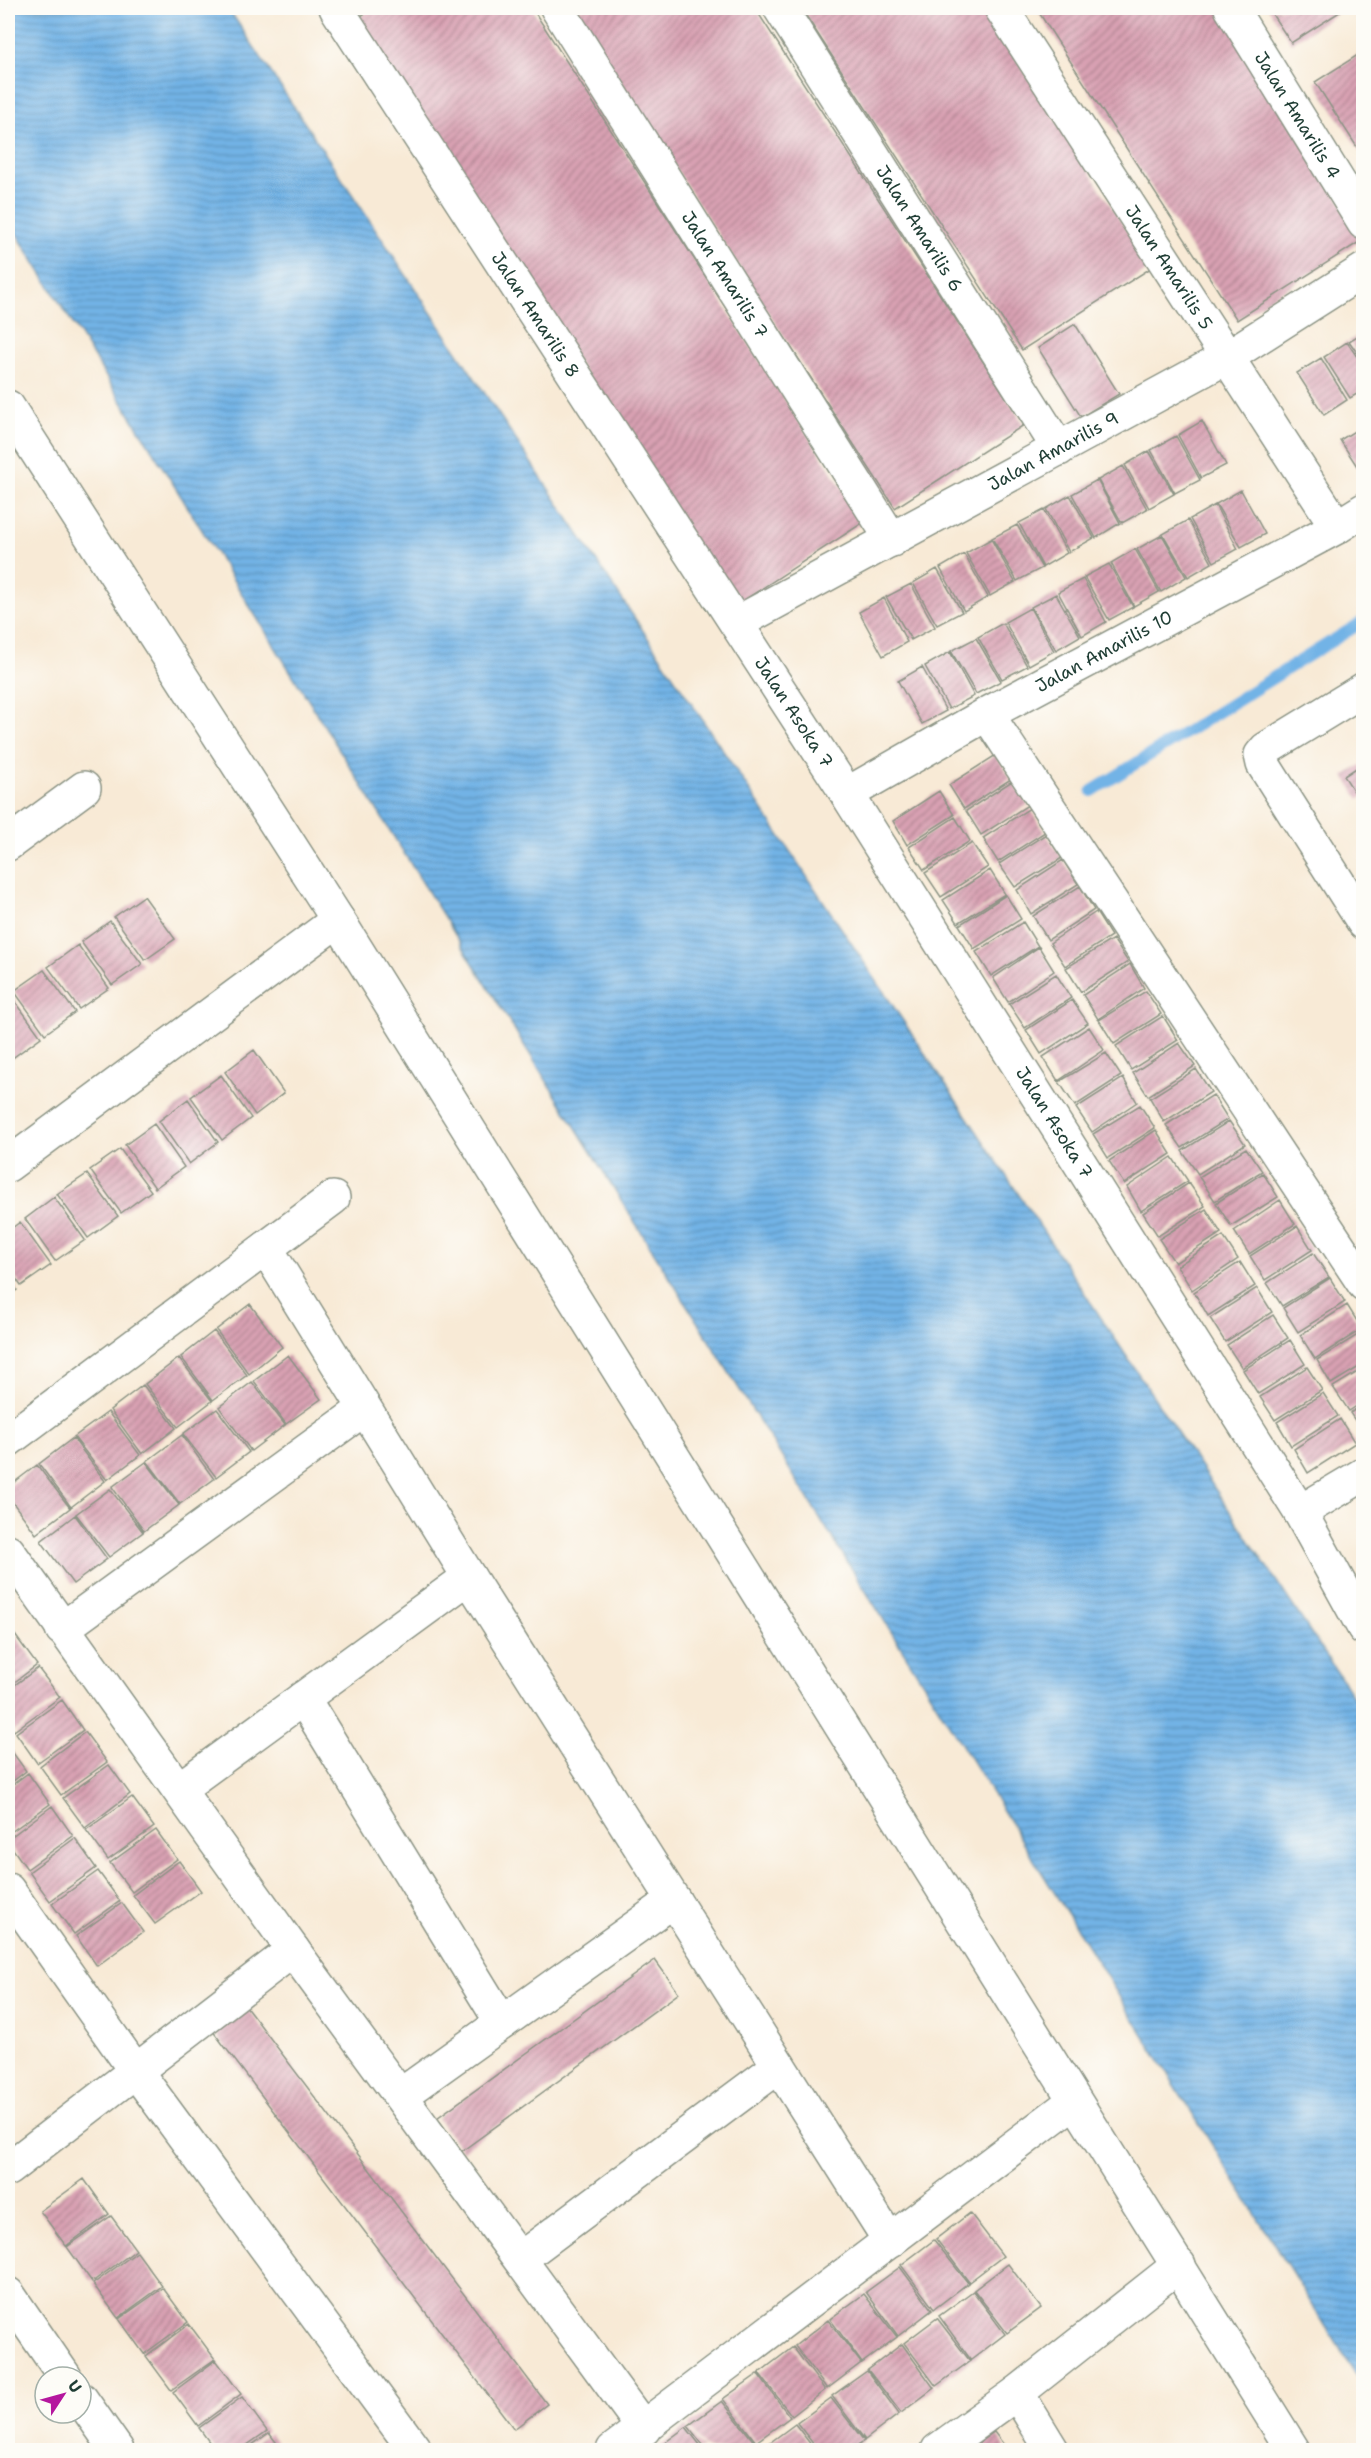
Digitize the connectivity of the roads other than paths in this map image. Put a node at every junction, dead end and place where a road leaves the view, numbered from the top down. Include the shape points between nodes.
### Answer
1 (336, 8) edge
2 (557, 8) edge
3 (780, 8) edge
4 (1001, 8) edge
5 (1231, 8) edge
6 (1364, 223) edge
7 (1364, 270) edge
8 (1229, 356) junction
9 (8, 407) edge
10 (1059, 449) junction
11 (1350, 519) edge
12 (892, 540) junction
13 (736, 623) junction
14 (1364, 689) edge
15 (987, 714) junction
16 (84, 788) dead end
17 (846, 794) junction
18 (8, 844) edge
19 (338, 920) junction
20 (1364, 923) edge
21 (8, 1165) edge
22 (333, 1198) dead end
23 (266, 1248) junction
24 (1364, 1284) edge
25 (364, 1409) junction
26 (8, 1440) edge
27 (1364, 1474) edge
28 (1300, 1512) junction
29 (8, 1551) edge
30 (469, 1577) junction
31 (1364, 1628) edge
32 (62, 1629) junction
33 (303, 1698) junction
34 (178, 1789) junction
35 (8, 1890) edge
36 (674, 1900) junction
37 (293, 1950) junction
38 (502, 2022) junction
39 (779, 2066) junction
40 (135, 2070) junction
41 (401, 2095) junction
42 (1073, 2102) junction
43 (8, 2169) edge
44 (890, 2241) junction
45 (520, 2259) junction
46 (1179, 2265) junction
47 (8, 2294) edge
48 (57, 2365) edge
49 (1017, 2393) junction
50 (93, 2416) edge
51 (644, 2429) junction
52 (117, 2451) edge
53 (415, 2451) edge
54 (613, 2451) edge
55 (939, 2451) edge
56 (1052, 2451) edge
57 (1293, 2451) edge

1 - 13 street, Jalan Amarilis 8
2 - 12 street, Jalan Amarilis 7
3 - 10 street, Jalan Amarilis 6
4 - 8 street, Jalan Amarilis 5
5 - 6 street, Jalan Amarilis 4
7 - 8 street, Jalan Amarilis 9
8 - 10 street, Jalan Amarilis 9
8 - 11 street, Jalan Amarilis 5
9 - 19 street
10 - 12 street, Jalan Amarilis 9
11 - 15 street, Jalan Amarilis 10
12 - 13 street, Jalan Amarilis 9
13 - 17 street, Jalan Asoka 7
14 - 20 street via 1261,755
15 - 17 street, Jalan Amarilis 10
15 - 24 street
16 - 18 street
17 - 28 street, Jalan Asoka 7
19 - 21 street
19 - 42 street
22 - 23 street
23 - 25 street
23 - 26 street
25 - 30 street
25 - 32 street
27 - 28 street
28 - 31 street, Jalan Asoka 7
29 - 32 street
30 - 33 street
30 - 36 street
32 - 34 street
33 - 34 street
33 - 38 street
34 - 37 street
35 - 40 street
36 - 38 street
36 - 39 street
37 - 40 street
37 - 41 street
38 - 41 street
39 - 44 street
39 - 45 street
40 - 43 street
40 - 53 street
41 - 45 street
42 - 44 street
42 - 46 street
44 - 51 street
45 - 51 street
46 - 49 street
46 - 57 street
47 - 48 street
49 - 55 street
49 - 56 street
50 - 52 street
51 - 54 street

